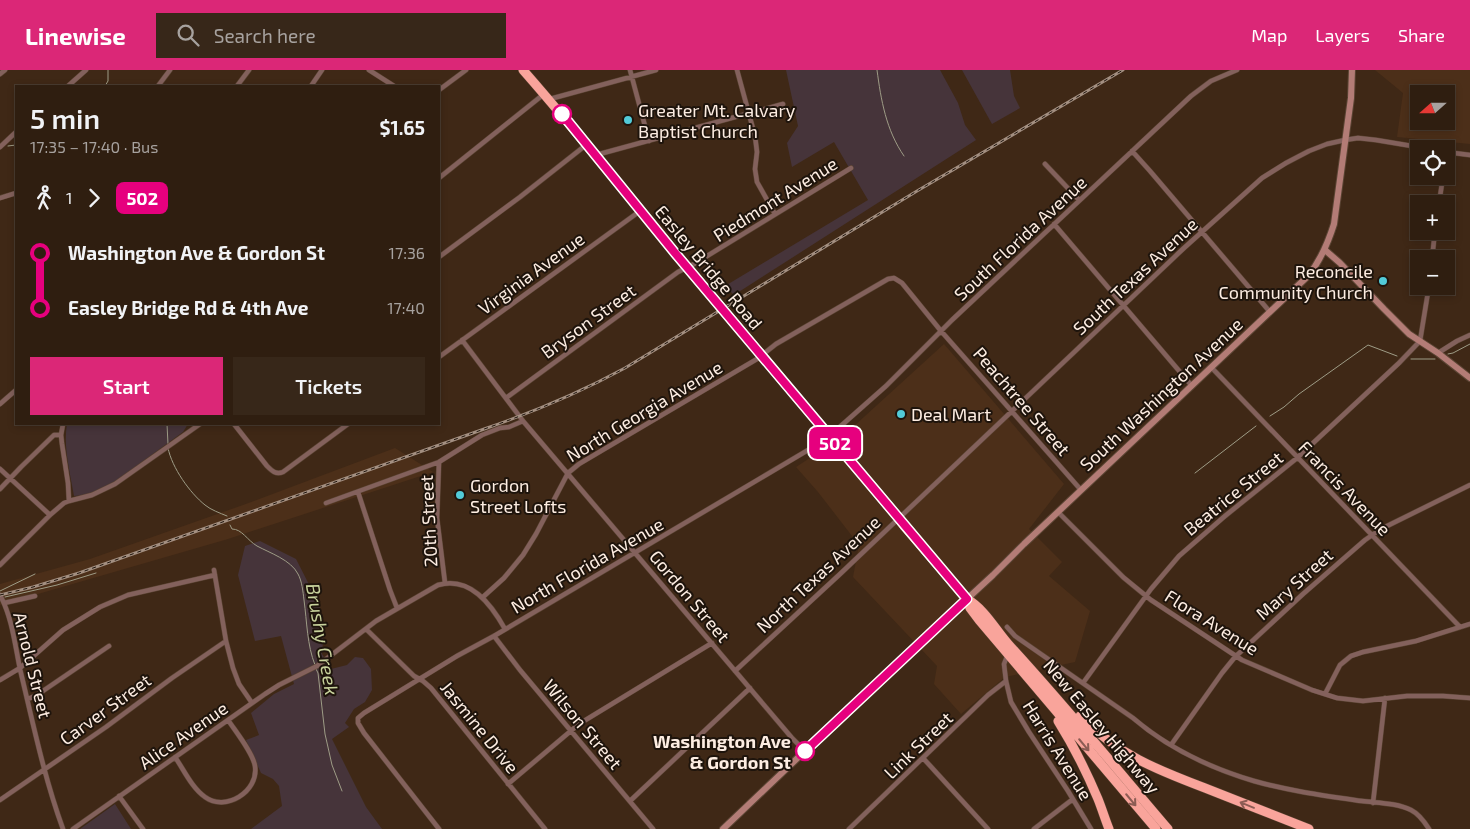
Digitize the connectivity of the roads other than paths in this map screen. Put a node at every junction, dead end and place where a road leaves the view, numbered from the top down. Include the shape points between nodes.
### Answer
1 (5, 70) edge
2 (86, 70) edge
3 (170, 70) edge
4 (249, 70) edge
5 (322, 70) edge
6 (369, 70) edge
7 (466, 70) edge
8 (524, 70) edge
9 (630, 70) edge
10 (656, 70) edge
11 (737, 70) edge
12 (1237, 70) edge
13 (1352, 70) edge
14 (0, 74) edge
15 (631, 77) junction
16 (69, 85) edge
17 (159, 85) edge
18 (238, 85) edge
19 (311, 85) edge
20 (387, 85) edge
21 (440, 89) edge
22 (547, 97) junction
23 (783, 104) dead end
24 (749, 113) junction
25 (15, 133) edge
26 (1345, 140) junction
27 (649, 141) junction
28 (586, 145) junction
29 (0, 146) edge
30 (1410, 146) edge
31 (1132, 151) junction
32 (1455, 153) edge
33 (1470, 154) edge
34 (595, 155) junction
35 (1045, 164) dead end
36 (851, 168) dead end
37 (440, 177) edge
38 (15, 193) edge
39 (0, 198) edge
40 (1079, 200) junction
41 (640, 210) junction
42 (776, 214) junction
43 (1054, 224) junction
44 (1202, 232) junction
45 (1325, 250) junction
46 (440, 256) edge
47 (687, 267) junction
48 (1428, 295) edge
49 (1123, 305) junction
50 (1270, 312) junction
51 (941, 331) junction
52 (1470, 336) edge
53 (462, 340) junction
54 (1420, 341) junction
55 (1438, 353) junction
56 (761, 355) junction
57 (440, 356) edge
58 (1211, 368) junction
59 (1470, 378) edge
60 (1192, 386) junction
61 (15, 391) edge
62 (506, 398) junction
63 (0, 404) edge
64 (1012, 410) junction
65 (523, 421) junction
66 (63, 425) edge
67 (199, 425) edge
68 (235, 425) edge
69 (347, 425) edge
70 (61, 434) junction
71 (830, 436) junction
72 (1297, 458) junction
73 (439, 462) junction
74 (0, 469) edge
75 (568, 472) junction
76 (10, 478) junction
77 (1470, 485) edge
78 (0, 489) edge
79 (1081, 490) junction
80 (358, 492) junction
81 (69, 500) junction
82 (326, 503) dead end
83 (1058, 512) junction
84 (50, 515) junction
85 (898, 518) junction
86 (1371, 535) junction
87 (635, 553) junction
88 (0, 565) edge
89 (445, 583) junction
90 (0, 595) edge
91 (35, 596) dead end
92 (1146, 596) junction
93 (483, 598) junction
94 (967, 599) junction
95 (4, 603) junction
96 (397, 608) junction
97 (1470, 624) edge
98 (1007, 627) dead end
99 (1460, 627) junction
100 (366, 629) junction
101 (505, 629) junction
102 (494, 636) junction
103 (226, 641) junction
104 (712, 643) junction
105 (109, 646) dead end
106 (1009, 650) junction
107 (1235, 657) junction
108 (20, 668) junction
109 (735, 671) junction
110 (1040, 677) junction
111 (420, 679) junction
112 (0, 680) edge
113 (1006, 681) junction
114 (1083, 683) junction
115 (750, 688) junction
116 (1039, 692) junction
117 (1325, 694) junction
118 (1385, 698) junction
119 (1470, 698) edge
120 (28, 699) junction
121 (252, 703) junction
122 (228, 720) junction
123 (571, 731) junction
124 (1172, 745) junction
125 (805, 751) junction
126 (175, 757) junction
127 (923, 758) junction
128 (44, 769) junction
129 (508, 784) junction
130 (119, 796) junction
131 (1072, 799) junction
132 (0, 800) edge
133 (630, 801) junction
134 (1373, 803) junction
135 (1279, 818) junction
136 (63, 829) edge
137 (73, 829) edge
138 (143, 829) edge
139 (439, 829) edge
140 (545, 829) edge
141 (653, 829) edge
142 (723, 829) edge
143 (849, 829) edge
144 (988, 829) edge
145 (1034, 829) edge
146 (1091, 829) edge
147 (1111, 829) edge
148 (1156, 829) edge
149 (1168, 829) edge
150 (1296, 829) edge
151 (1309, 829) edge
152 (1428, 829) edge

1 - 14 street
2 - 16 street
3 - 17 street
4 - 18 street
5 - 19 street
6 - 20 street
7 - 21 street
8 - 22 highway, Easley Bridge Road
9 - 15 street
10 - 15 street
11 - 24 street
12 - 31 street, South Florida Avenue via 1201,88
13 - 26 main road, South Washington Avenue
15 - 22 street
15 - 27 street
22 - 28 highway, Easley Bridge Road
22 - 37 street
23 - 24 street
24 - 27 street
24 - 42 street via 757,152 757,182
25 - 29 street
26 - 30 street, South Texas Avenue via 1358,138
26 - 44 street, South Texas Avenue via 1309,151 1271,171
26 - 45 main road, South Washington Avenue via 1334,224
27 - 34 street
28 - 34 highway, Easley Bridge Road
28 - 46 street
31 - 40 street, South Florida Avenue
31 - 44 street
32 - 33 street
34 - 41 highway, Easley Bridge Road
35 - 40 street
36 - 42 street, Piedmont Avenue
38 - 39 street
40 - 43 street, South Florida Avenue
41 - 47 highway, Easley Bridge Road
41 - 53 street, Virginia Avenue
42 - 47 street, Piedmont Avenue
43 - 49 street
43 - 51 street, South Florida Avenue
44 - 49 street, South Texas Avenue
44 - 50 street
45 - 50 main road, South Washington Avenue via 1308,276
45 - 54 main road via 1395,321
47 - 56 highway, Easley Bridge Road, bridge
47 - 62 street, Bryson Street
48 - 54 street
49 - 60 street
49 - 64 street, South Texas Avenue
50 - 58 main road, South Washington Avenue
51 - 56 street, Peachtree Street via 902,283 888,279
51 - 64 street, Peachtree Street
51 - 71 street, South Florida Avenue
52 - 55 street
53 - 57 street, Virginia Avenue
53 - 62 street, Gordon Street
54 - 55 main road
54 - 72 street, Beatrice Street
55 - 59 main road
56 - 71 highway, Easley Bridge Road
56 - 75 street, North Georgia Avenue
58 - 60 main road, South Washington Avenue
58 - 72 street, Francis Avenue
60 - 79 main road, South Washington Avenue
61 - 63 street
62 - 65 street, Gordon Street
64 - 79 street, Peachtree Street
64 - 85 street, South Texas Avenue
65 - 73 street, 20th Street via 482,435
65 - 75 street, Gordon Street
66 - 70 street
67 - 81 street via 115,484 92,495
68 - 69 street via 267,466 277,473 283,472
70 - 76 street via 54,436
70 - 81 street
71 - 85 highway, Easley Bridge Road
71 - 87 street, North Florida Avenue
72 - 86 street, Francis Avenue
72 - 92 street, Beatrice Street via 1189,546
73 - 80 street
73 - 89 street, 20th Street via 437,518
74 - 76 street
75 - 87 street, Gordon Street
75 - 93 street, North Georgia Avenue via 523,555
76 - 78 street
76 - 84 street
77 - 86 street, Mary Street
79 - 83 main road, South Washington Avenue
80 - 82 street
80 - 96 street
81 - 84 street
83 - 92 street, Flora Avenue
83 - 94 main road, South Washington Avenue
84 - 88 street
85 - 94 highway, Easley Bridge Road
85 - 109 street, North Texas Avenue
86 - 99 street, Francis Avenue
86 - 107 street, Mary Street
87 - 101 street, North Florida Avenue
87 - 104 street, Gordon Street
89 - 93 street via 465,586
89 - 96 street, Alice Avenue
90 - 95 street, Arnold Street
91 - 95 street
92 - 107 street, Flora Avenue
92 - 114 street, Beatrice Street
93 - 101 street
94 - 106 highway, Easley Bridge Road via 975,604
94 - 125 main road, South Washington Avenue
95 - 108 street, Arnold Street
96 - 100 street, Alice Avenue
97 - 99 street
98 - 114 street
99 - 117 street via 1351,656 1340,665
100 - 111 street, Jasmine Drive
100 - 121 street, Alice Avenue via 315,667
101 - 102 street, North Florida Avenue
102 - 111 street, North Florida Avenue
102 - 123 street, Wilson Street
103 - 108 street via 214,572 128,595 100,607 63,630
103 - 121 street via 239,684
103 - 128 street, Carver Street
104 - 109 street, Gordon Street
104 - 123 street
105 - 120 street
106 - 110 highway, New Easley Highway
106 - 113 street, Harris Avenue via 1004,664
106 - 116 highway, New Easley Highway
107 - 117 street, Flora Avenue
107 - 124 street, Mary Street
108 - 112 street
108 - 120 street, Arnold Street
109 - 115 street, Gordon Street
135 -> 110 highway via 1126,754 1092,728
110 - 149 highway, New Easley Highway
111 - 129 street, Jasmine Drive via 447,707
111 - 139 street, North Florida Avenue via 364,713 358,718 358,723
113 - 127 street, Link Street
113 - 131 street, Harris Avenue via 1016,711
114 - 124 street
115 - 125 street, Gordon Street
115 - 133 street
116 - 147 highway via 1065,732
116 -> 148 highway, New Easley Highway
117 - 118 street, Flora Avenue via 1357,700
118 - 119 street, Flora Avenue
118 - 134 street
120 - 128 street, Arnold Street
121 - 122 street, Alice Avenue
122 - 126 street, Alice Avenue
122 - 126 street via 256,768 252,785 241,796 222,803 210,801 200,793
123 - 129 street
123 - 133 street, Wilson Street
124 - 134 street via 1212,766 1256,781
125 - 142 main road, South Washington Avenue
126 - 130 street, Alice Avenue
127 - 143 street, Link Street
127 - 144 street
128 - 132 street, Carver Street
128 - 136 street, Arnold Street
129 - 140 street, Jasmine Drive
130 - 137 street, Alice Avenue
130 - 138 street
131 - 145 street
131 - 146 street, Harris Avenue
133 - 141 street, Wilson Street
134 - 152 street via 1413,810
135 - 150 highway
135 - 151 highway

